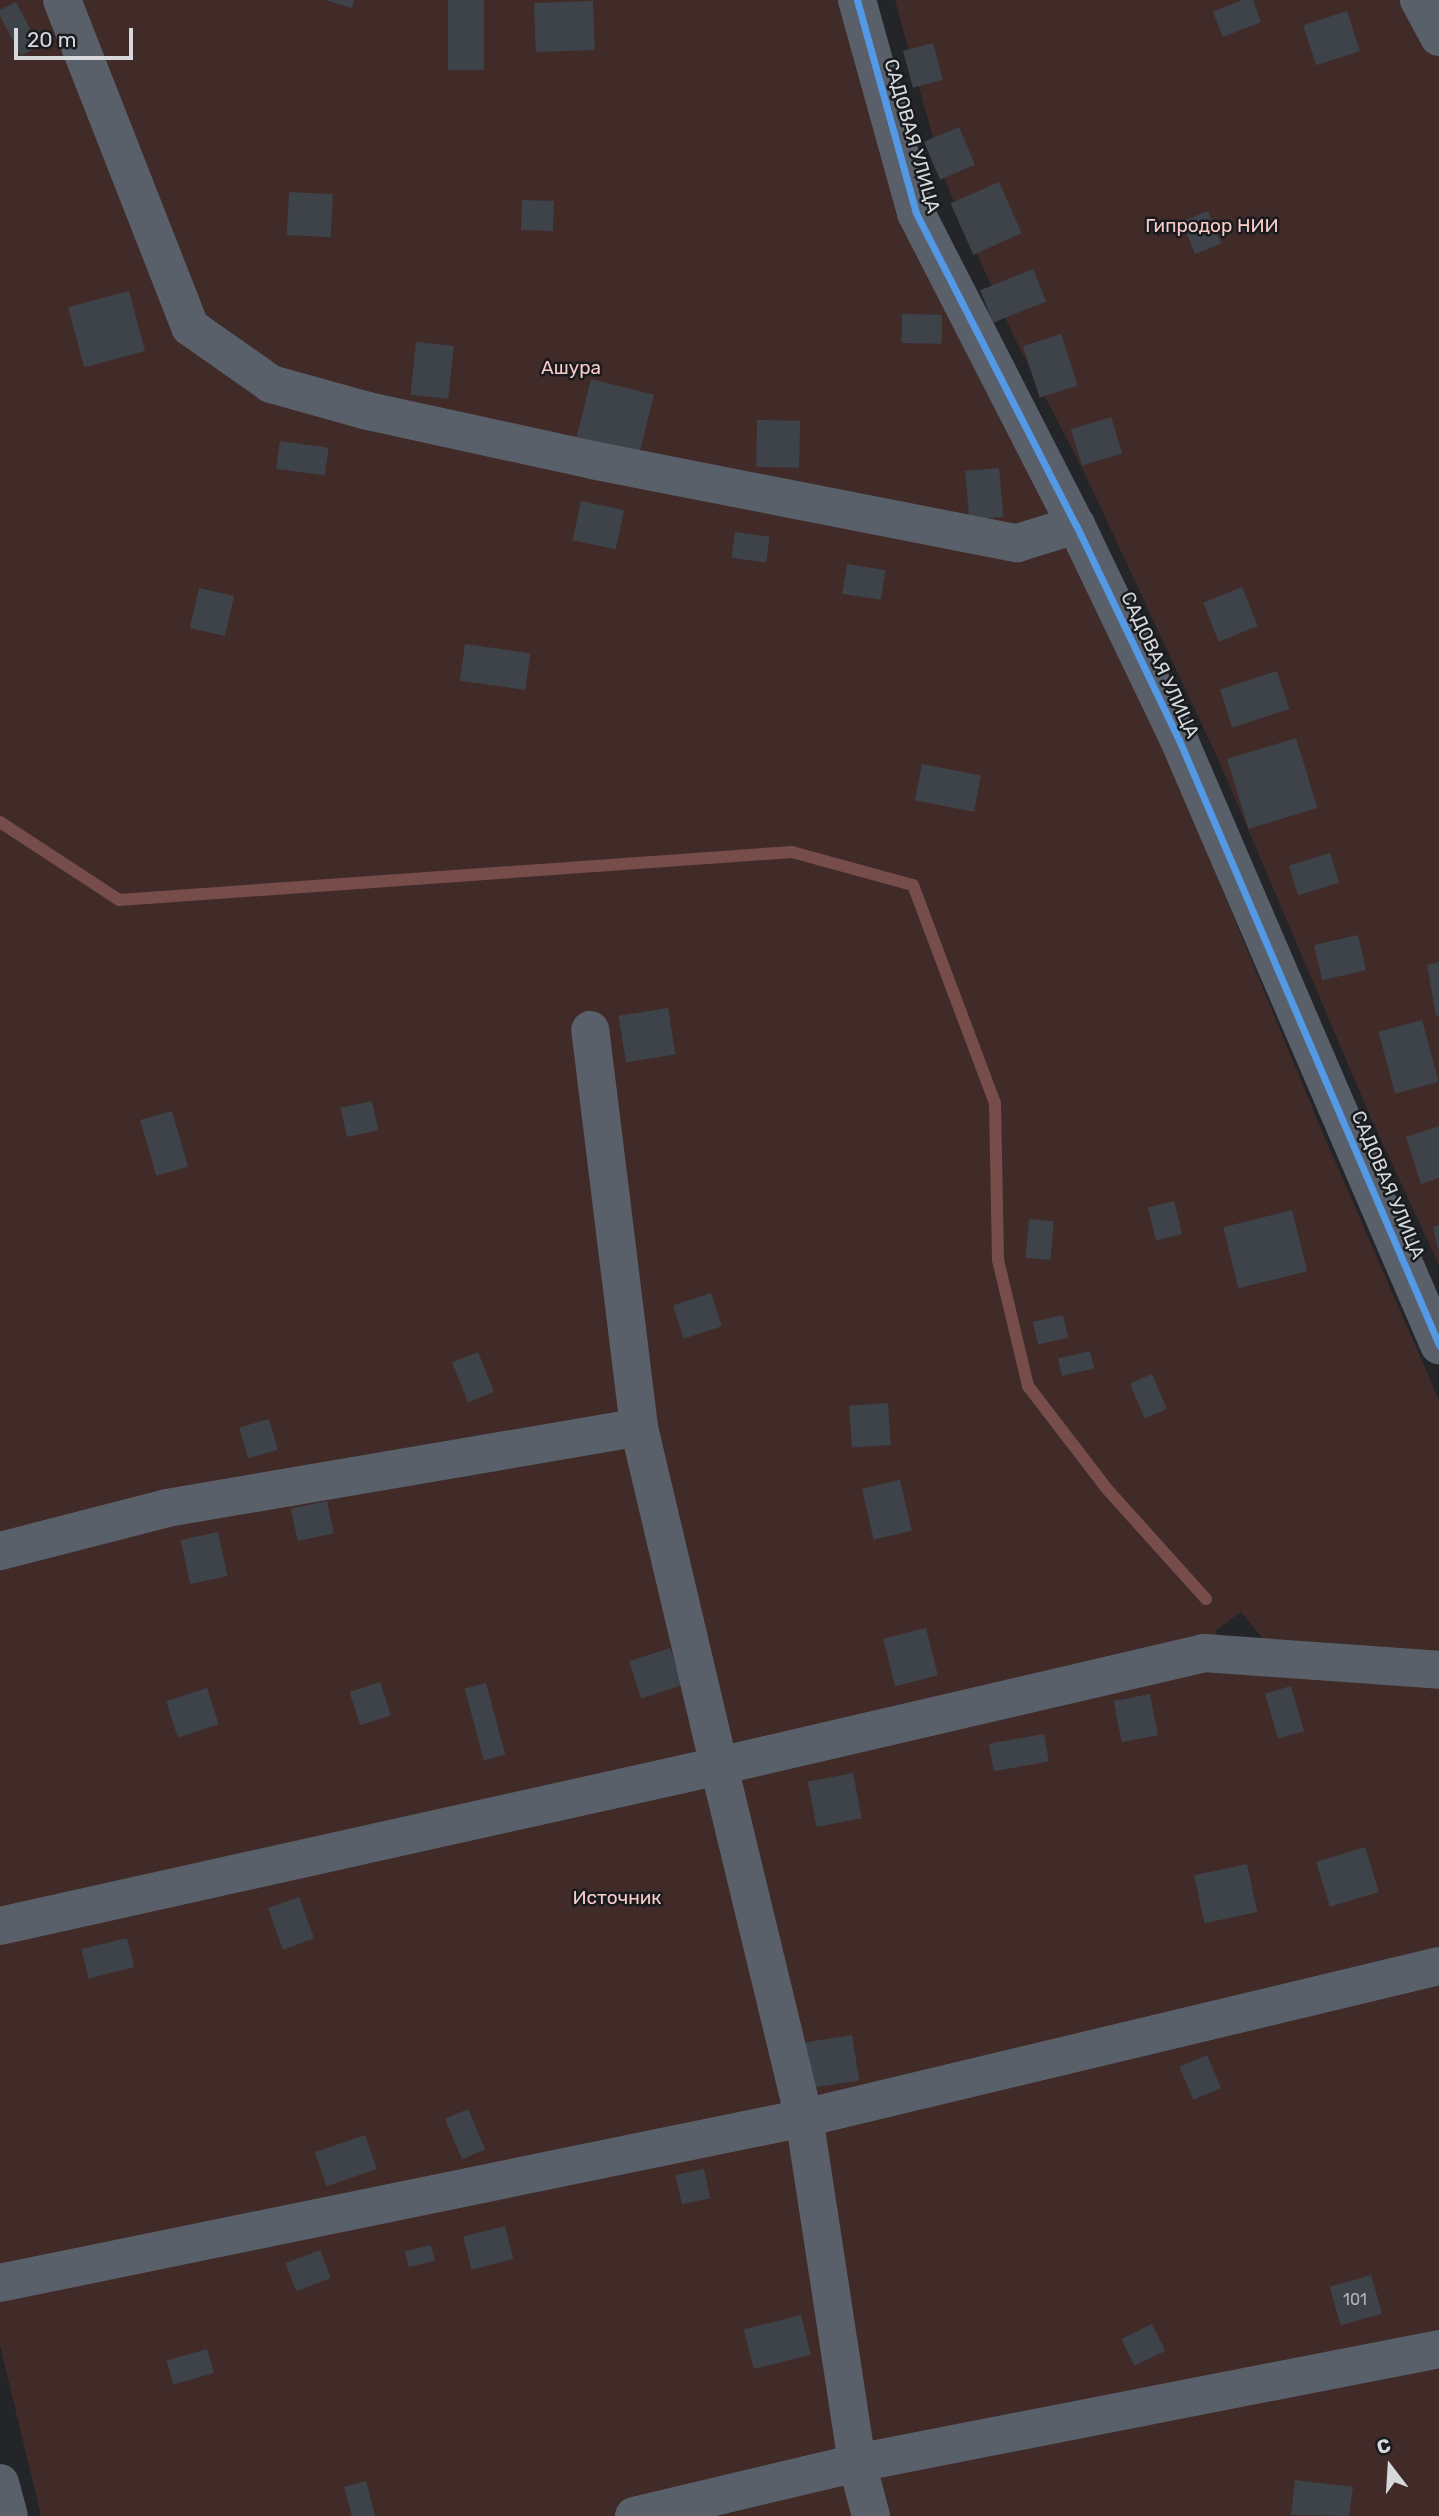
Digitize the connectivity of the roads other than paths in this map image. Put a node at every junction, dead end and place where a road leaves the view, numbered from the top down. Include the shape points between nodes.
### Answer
1 (62, 0) edge
2 (857, 0) edge
3 (1419, 0) edge
4 (1439, 37) edge
5 (1076, 524) junction
6 (590, 1030) dead end
7 (1439, 1345) edge
8 (639, 1427) junction
9 (0, 1551) edge
10 (1439, 1670) edge
11 (719, 1766) junction
12 (0, 1926) edge
13 (1439, 1966) edge
14 (804, 2118) junction
15 (0, 2283) edge
16 (1439, 2349) edge
17 (858, 2463) junction
18 (0, 2483) edge
19 (9, 2516) edge
20 (634, 2516) edge
21 (871, 2516) edge

1 - 5 street via 190,327 271,383 368,411 592,460 1017,542
2 - 5 street, САДОВАЯ УЛИЦА via 916,213
3 - 4 street
5 - 7 street, САДОВАЯ УЛИЦА via 1184,753
6 - 8 street
8 - 9 street via 167,1508
8 - 11 street
10 - 11 street via 1204,1653
11 - 12 street
11 - 14 street
13 - 14 street
14 - 15 street
14 - 17 street
16 - 17 street
17 - 20 street
17 - 21 street
18 - 19 street

